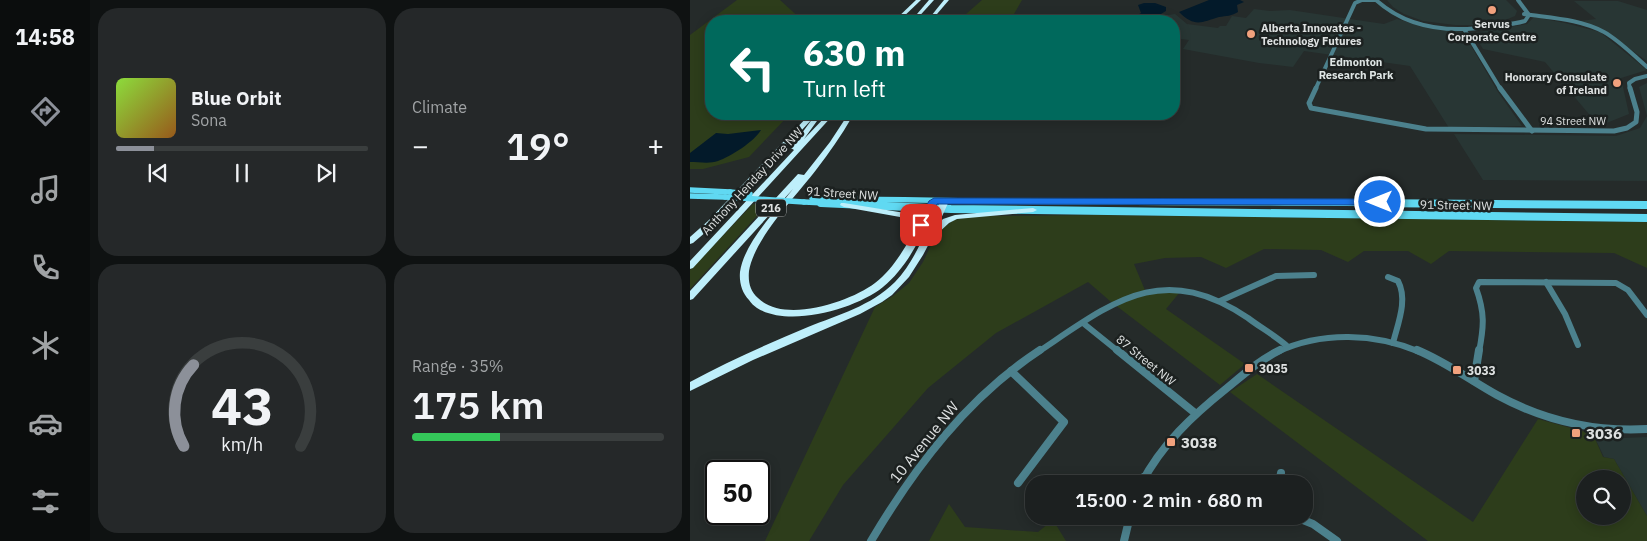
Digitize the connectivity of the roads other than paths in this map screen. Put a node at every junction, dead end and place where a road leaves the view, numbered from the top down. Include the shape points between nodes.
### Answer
1 (918, 0) edge
2 (932, 0) edge
3 (947, 0) edge
4 (1376, 0) edge
5 (1512, 0) edge
6 (1518, 0) edge
7 (1524, 14) junction
8 (902, 15) edge
9 (918, 15) edge
10 (935, 15) edge
11 (1529, 15) junction
12 (1507, 24) junction
13 (1464, 30) junction
14 (1647, 66) edge
15 (1647, 76) edge
16 (807, 120) edge
17 (814, 120) edge
18 (826, 120) edge
19 (846, 120) edge
20 (847, 120) edge
21 (1532, 131) junction
22 (690, 190) edge
23 (728, 195) junction
24 (690, 196) edge
25 (806, 200) junction
26 (1647, 204) edge
27 (844, 205) junction
28 (932, 205) junction
29 (944, 205) junction
30 (743, 210) junction
31 (1033, 210) junction
32 (1647, 218) edge
33 (916, 236) junction
34 (690, 241) edge
35 (923, 248) junction
36 (690, 266) edge
37 (1314, 275) dead end
38 (1388, 277) dead end
39 (1546, 282) junction
40 (690, 297) edge
41 (1220, 301) junction
42 (1647, 315) edge
43 (1082, 323) junction
44 (1392, 343) junction
45 (1578, 345) dead end
46 (1288, 347) junction
47 (1011, 371) junction
48 (1474, 381) junction
49 (690, 386) edge
50 (1195, 414) junction
51 (1647, 429) edge
52 (1146, 475) edge
53 (1018, 483) dead end
54 (1313, 524) edge
55 (1128, 525) edge
56 (871, 541) edge
57 (1124, 541) edge
58 (1337, 541) edge

1 - 8 highway
2 - 9 highway
3 - 10 highway
4 - 13 street via 1386,10 1410,21
4 - 21 street, 94 Street NW via 1355,3 1309,105 1314,109 1407,126
5 - 7 street
6 - 11 street
7 - 11 street
7 - 12 street via 1518,21
11 - 12 street via 1522,22
11 - 14 street via 1597,29
12 - 13 street
13 - 21 street via 1506,98
15 - 21 street, 94 Street NW via 1629,83 1637,113 1635,124 1627,128 1599,132
16 - 34 highway via 711,223
17 - 30 highway
18 - 30 highway, Anthony Henday Drive NW / 216
19 - 40 highway, 216 via 804,172
20 - 33 highway via 837,139 754,248 746,265 746,289 756,302 773,310 798,313 849,302 879,285
22 - 23 main road
23 - 24 main road
23 - 25 main road, 91 Street NW, bridge
25 - 27 main road, 91 Street NW
25 - 28 main road, 91 Street NW
26 - 29 main road, 91 Street NW via 1124,200
27 - 28 main road, 91 Street NW
27 - 33 highway via 902,216 910,220
28 - 29 main road, 91 Street NW
28 - 33 highway
29 - 31 main road, 91 Street NW
29 - 35 highway
30 - 36 highway, Anthony Henday Drive NW / 216
31 - 32 main road, 91 Street NW
31 - 35 highway via 955,217 938,228
35 - 49 highway via 897,286 862,309
37 - 41 street via 1276,276
38 - 44 street via 1398,281 1402,288 1402,310
39 - 42 street via 1622,285
39 - 45 street
39 - 48 street via 1478,282 1476,288 1484,324
41 - 43 street, 10 Avenue NW via 1186,290 1153,290 1126,298
41 - 46 street, 10 Avenue NW
43 - 47 street, 10 Avenue NW
43 - 50 street, 87 Street NW
44 - 46 street via 1361,337 1334,337
44 - 48 street via 1435,358
46 - 50 street via 1264,360
47 - 53 street via 1064,422
47 - 56 street, 10 Avenue NW via 963,415 930,452
48 - 51 street via 1511,402 1553,418 1607,429
50 - 52 street via 1161,450
54 - 58 street
55 - 57 street

